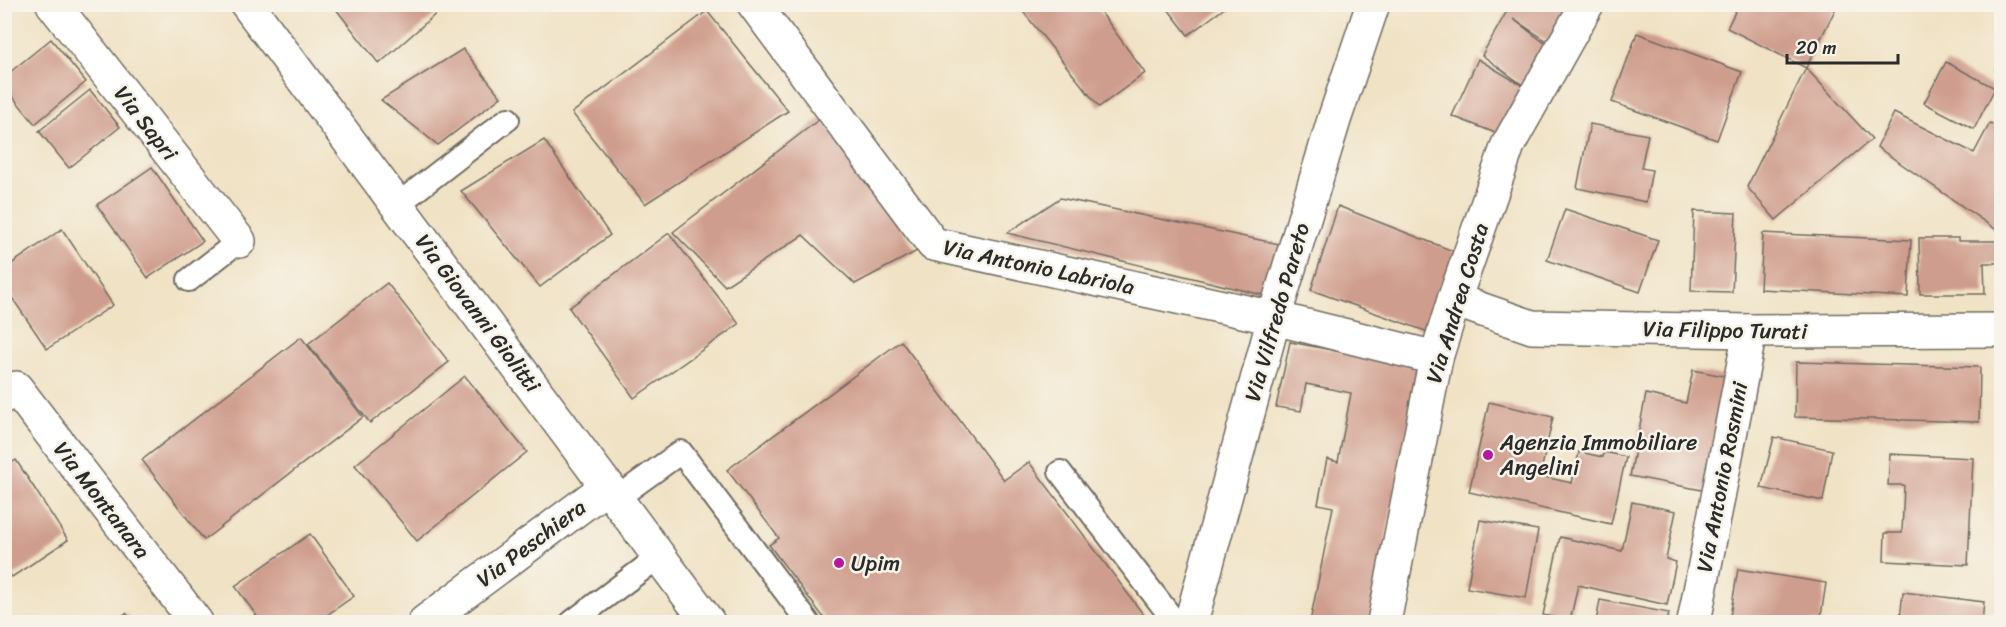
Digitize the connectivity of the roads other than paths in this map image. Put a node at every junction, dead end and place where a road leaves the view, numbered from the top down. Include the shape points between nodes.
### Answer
1 (53, 4) edge
2 (247, 4) edge
3 (754, 4) edge
4 (1373, 4) edge
5 (1587, 4) edge
6 (508, 119) dead end
7 (397, 206) junction
8 (239, 241) joint
9 (189, 280) dead end
10 (1454, 300) junction
11 (1274, 318) junction
12 (2001, 330) edge
13 (1750, 331) junction
14 (1436, 358) junction
15 (4, 396) edge
16 (1060, 471) dead end
17 (612, 492) junction
18 (660, 556) junction
19 (196, 622) edge
20 (425, 622) edge
21 (572, 622) edge
22 (708, 622) edge
23 (808, 622) edge
24 (1175, 622) edge
25 (1191, 622) edge
26 (1384, 622) edge
27 (1694, 622) edge

1 - 8 street, Via Sapri
2 - 7 street, Via Giovanni Giolitti
3 - 11 street, Via Antonio Labriola via 933,244
4 - 11 street, Via Vilfredo Pareto
5 - 10 street, Via Andrea Costa via 1508,145
6 - 7 lane
7 - 17 street, Via Giovanni Giolitti
8 - 9 lane
10 - 13 street, Via Filippo Turati via 1532,327
10 - 14 street, Via Andrea Costa
11 - 14 street, Via Antonio Labriola
11 - 25 street, Via Vilfredo Pareto
12 - 13 street, Via Filippo Turati
13 - 27 street, Via Antonio Rosmini
14 - 26 street, Via Andrea Costa
15 - 19 street, Via Montanara via 15,387
16 - 24 lane
17 - 18 street, Via Giovanni Giolitti
17 - 20 street, Via Peschiera
17 - 23 lane via 681,452
18 - 21 lane
18 - 22 street, Via Giovanni Giolitti

